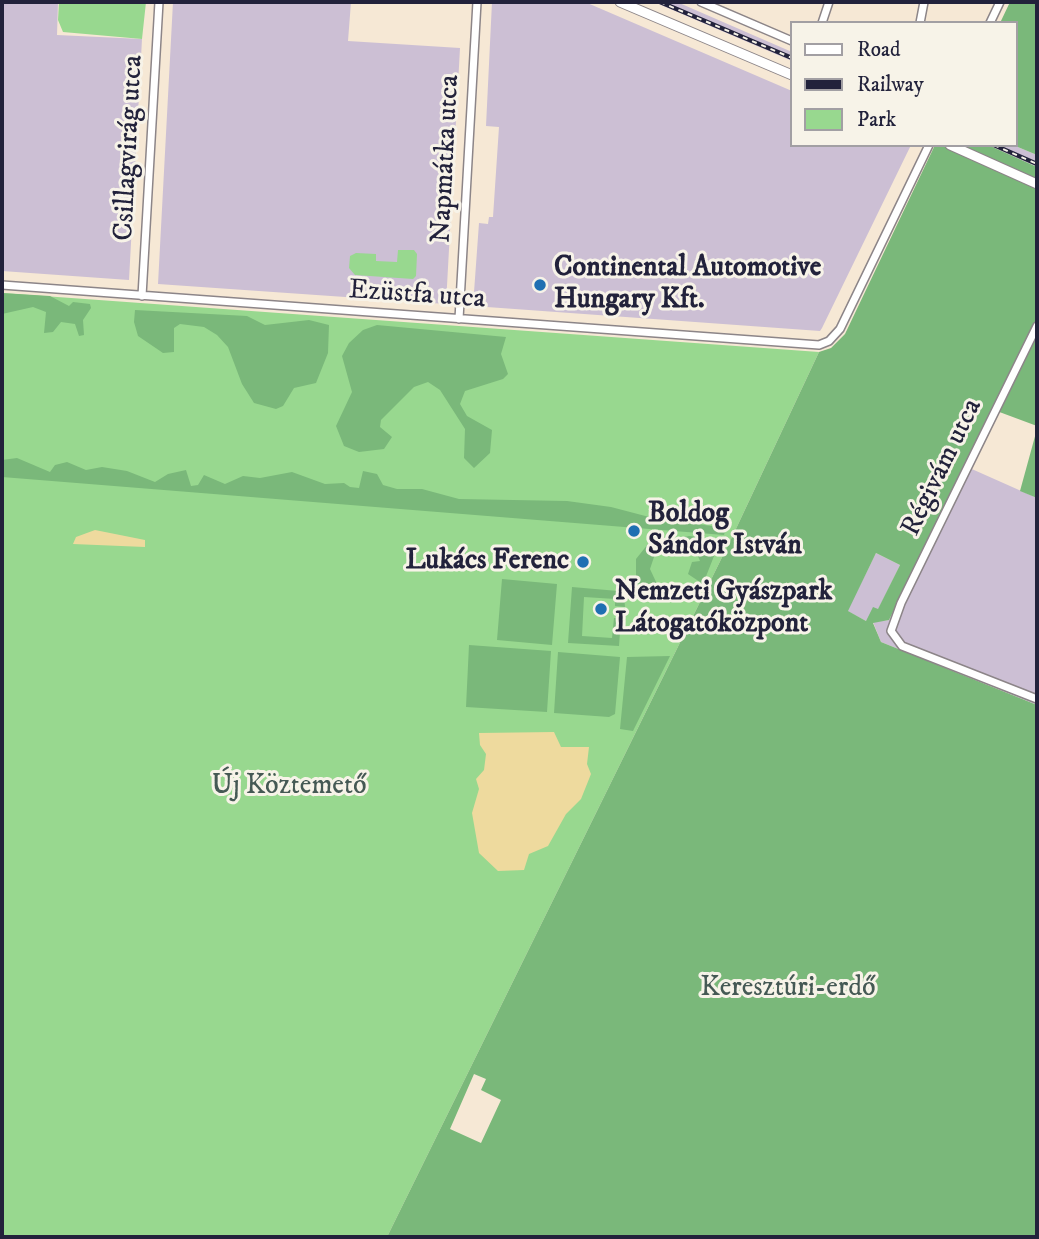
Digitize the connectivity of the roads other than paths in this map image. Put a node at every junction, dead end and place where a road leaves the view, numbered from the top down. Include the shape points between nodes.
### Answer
1 (159, 2) edge
2 (477, 2) edge
3 (620, 2) edge
4 (701, 2) edge
5 (829, 2) edge
6 (924, 2) edge
7 (1000, 2) edge
8 (719, 5) edge
9 (823, 21) edge
10 (920, 21) edge
11 (991, 21) edge
12 (790, 40) edge
13 (790, 74) edge
14 (928, 147) edge
15 (954, 147) edge
16 (1037, 184) edge
17 (2, 285) edge
18 (142, 296) junction
19 (459, 319) junction
20 (1037, 326) edge
21 (1037, 699) edge

1 - 18 street, Csillagvirág utca
2 - 19 street, Napmátka utca
3 - 13 street
4 - 8 street
5 - 9 street
6 - 10 street
7 - 11 street
8 - 12 street
14 - 19 street, Ezüstfa utca via 840,329 829,341 812,345
15 - 16 street
17 - 18 street, Ezüstfa utca
18 - 19 street, Ezüstfa utca
20 - 21 street, Régivám utca via 891,631 902,646

